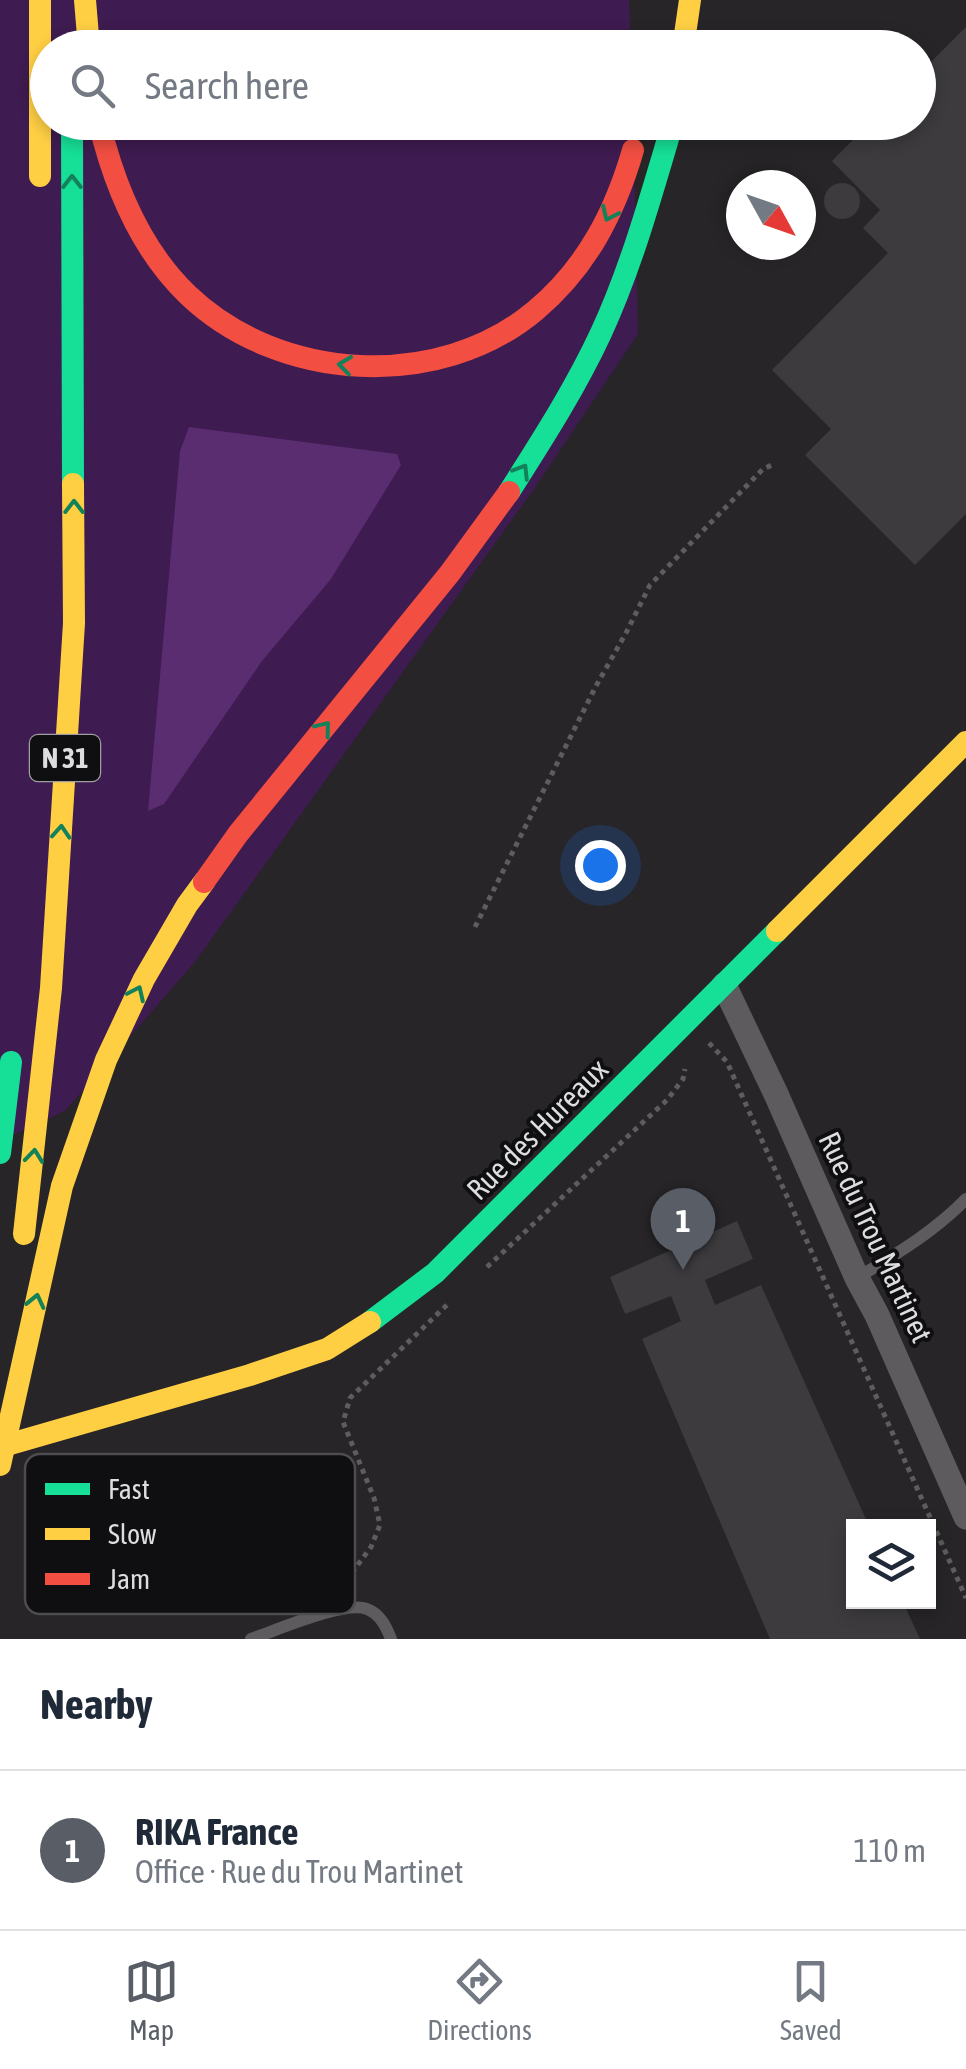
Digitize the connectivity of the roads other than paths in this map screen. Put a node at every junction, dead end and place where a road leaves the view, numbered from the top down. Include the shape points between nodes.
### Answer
1 (38, 0) edge
2 (71, 0) edge
3 (85, 0) edge
4 (690, 0) edge
5 (39, 30) edge
6 (71, 30) edge
7 (87, 30) edge
8 (686, 30) edge
9 (40, 140) edge
10 (72, 140) edge
11 (103, 140) edge
12 (636, 140) edge
13 (667, 140) edge
14 (40, 197) dead end
15 (966, 742) edge
16 (724, 985) junction
17 (13, 1047) dead end
18 (0, 1153) edge
19 (966, 1199) edge
20 (21, 1253) dead end
21 (857, 1278) junction
22 (15, 1292) dead end
23 (0, 1391) edge
24 (0, 1448) edge
25 (0, 1464) edge
26 (966, 1518) edge
27 (355, 1608) edge
28 (321, 1614) edge
29 (251, 1639) edge
30 (391, 1639) edge

1 - 5 main road
2 - 6 main road
3 - 7 main road
4 - 8 main road
9 - 14 main road
20 -> 10 main road, N 31 via 51,988 74,623
12 -> 11 main road via 607,222 560,288 532,313 451,356 372,368 292,355 256,341 190,297 137,230
25 -> 13 main road via 62,1186 106,1060 144,979 238,834 450,573 564,406 602,331
15 - 16 main road, Rue des Hureaux
16 - 21 street, Rue du Trou Martinet
16 - 24 main road, Rue des Hureaux via 435,1273 385,1314 327,1350
17 - 18 main road
19 - 21 lane
21 - 26 street, Rue du Trou Martinet
22 - 23 main road
27 - 30 lane via 385,1623
28 - 29 lane

